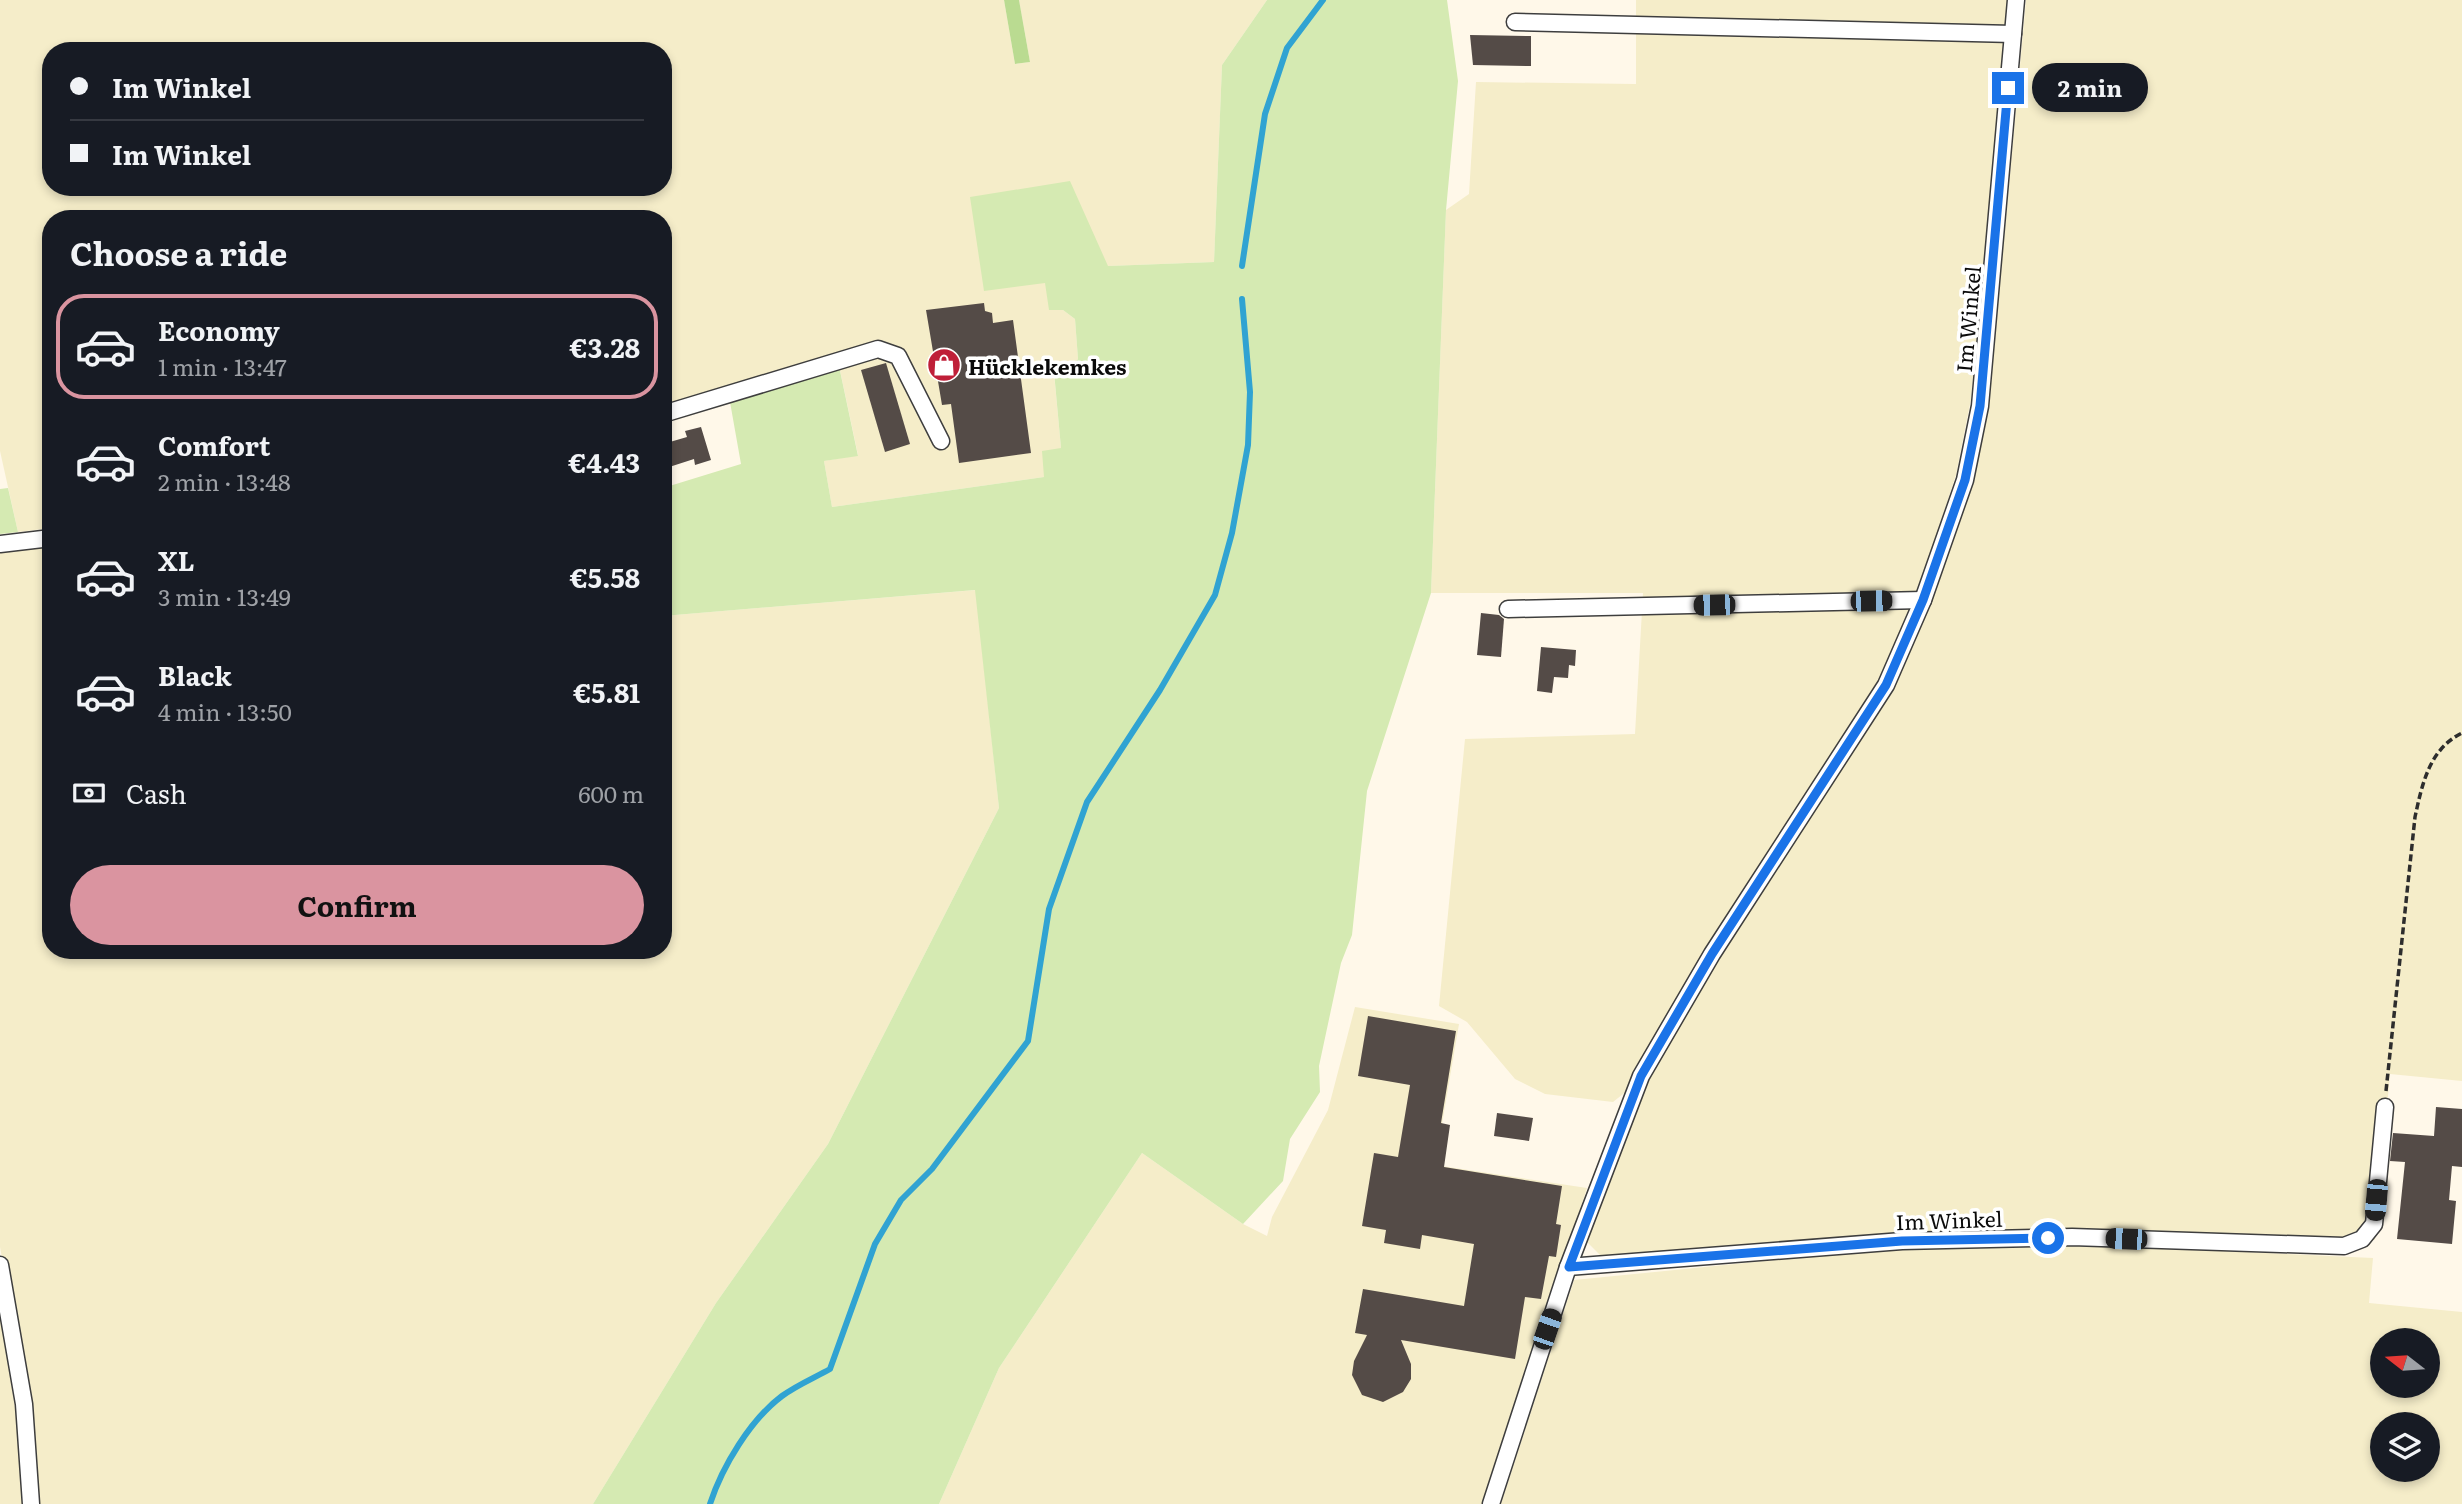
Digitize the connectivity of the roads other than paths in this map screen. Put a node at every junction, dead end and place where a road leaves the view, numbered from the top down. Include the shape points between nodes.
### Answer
1 (2016, 0) edge
2 (1515, 22) dead end
3 (2013, 34) junction
4 (672, 411) edge
5 (941, 441) dead end
6 (42, 539) edge
7 (0, 544) edge
8 (1923, 600) junction
9 (1507, 609) dead end
10 (2385, 1107) road end
11 (0, 1265) edge
12 (1569, 1267) junction
13 (30, 1504) edge
14 (1491, 1504) edge

1 - 3 street, Im Winkel
2 - 3 street
3 - 8 street, Im Winkel via 1980,406 1965,480
4 - 5 street via 878,349 898,356
6 - 7 street
8 - 9 street
8 - 12 street, Im Winkel via 1886,685 1712,954 1641,1076
10 - 12 street, Im Winkel via 2374,1224 2362,1239 2344,1246 2072,1237 1902,1241
11 - 13 street via 24,1404
12 - 14 street, Im Winkel

